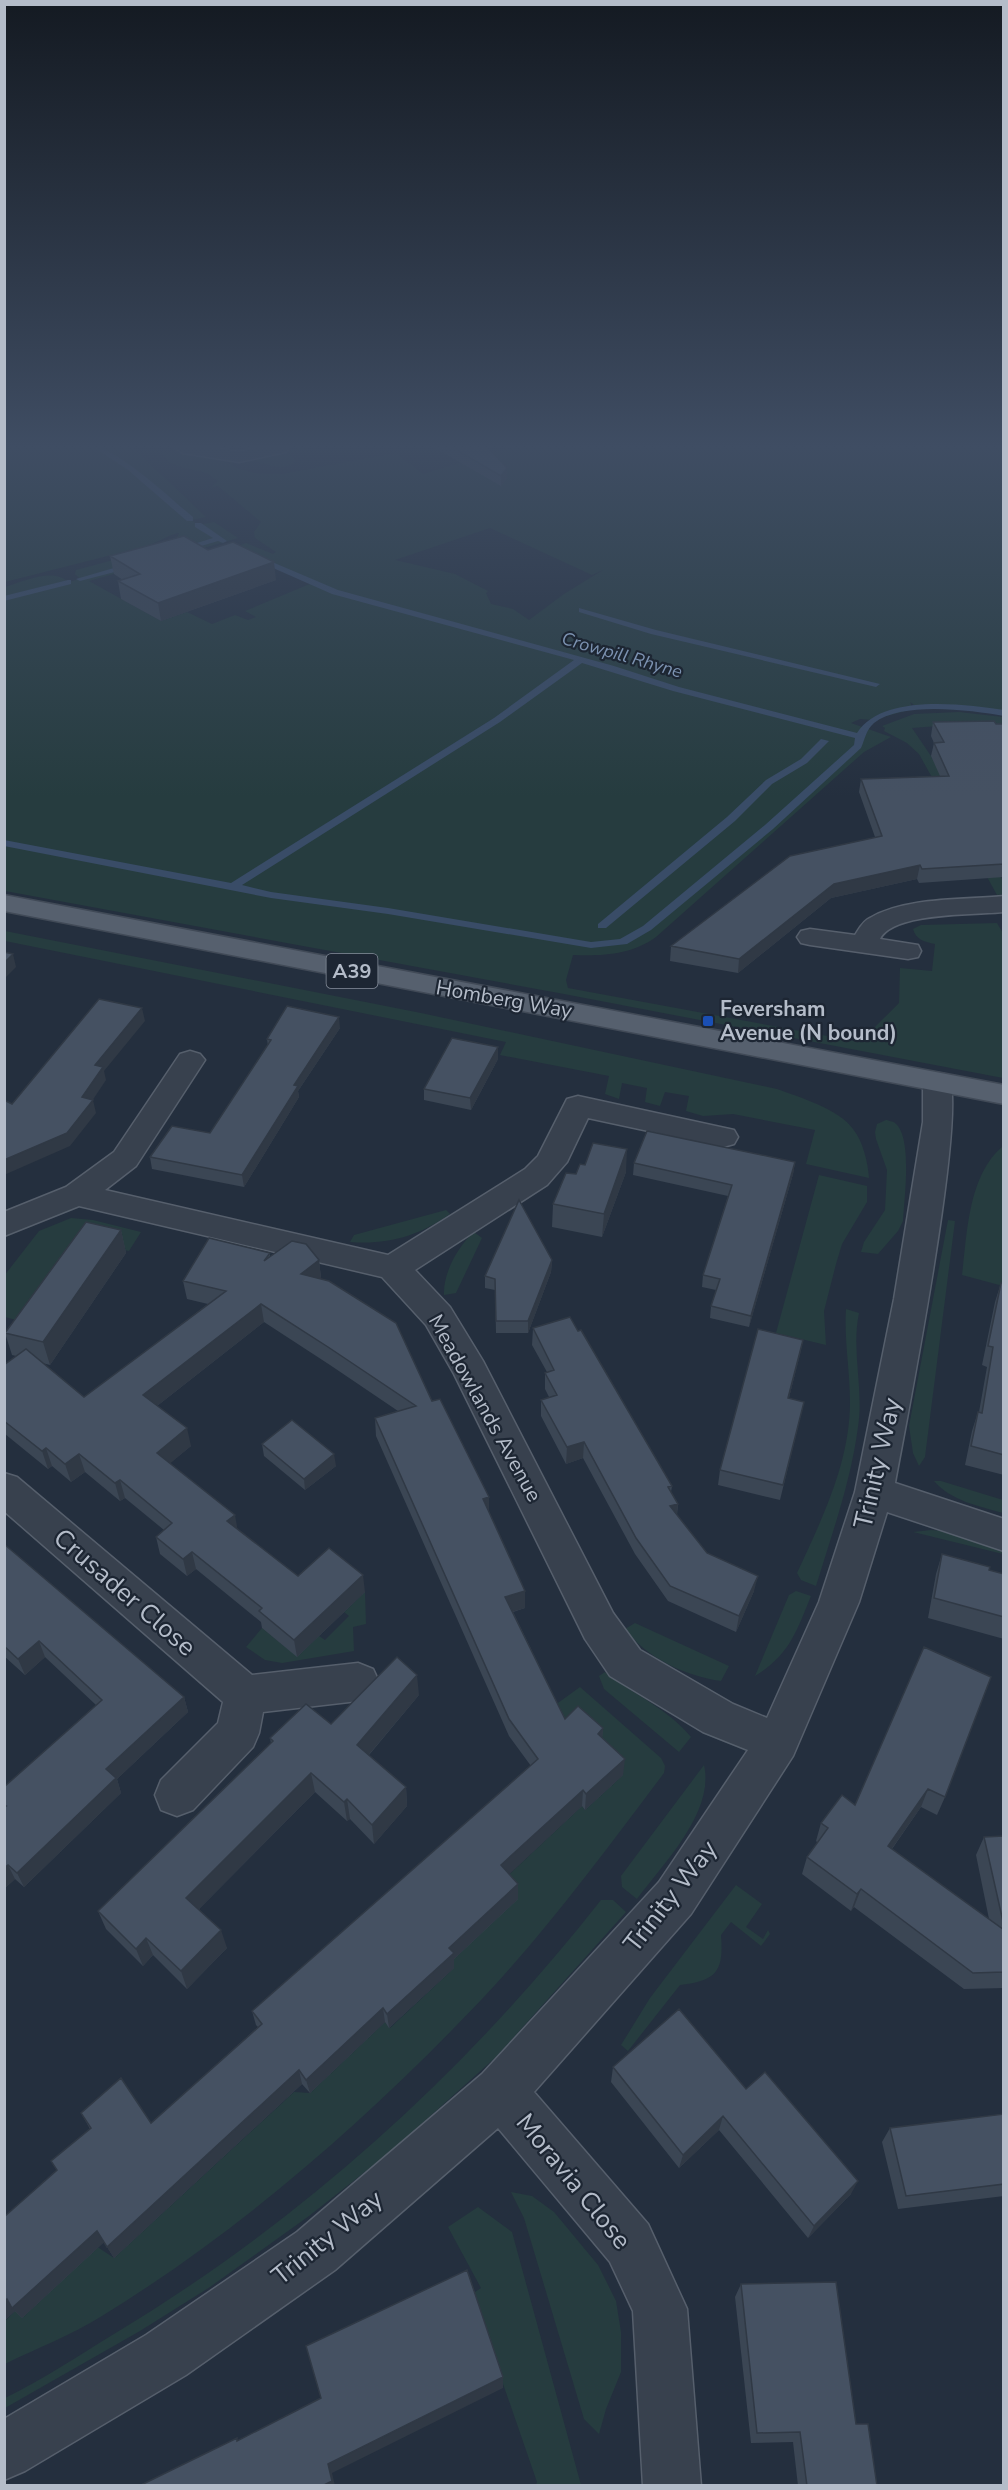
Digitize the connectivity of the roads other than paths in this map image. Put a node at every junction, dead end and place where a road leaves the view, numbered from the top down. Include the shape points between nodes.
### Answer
1 (4, 903) edge
2 (1004, 904) edge
3 (810, 937) dead end
4 (864, 944) junction
5 (908, 951) dead end
6 (190, 1060) dead end
7 (938, 1082) junction
8 (1004, 1095) edge
9 (723, 1137) dead end
10 (77, 1195) junction
11 (4, 1225) edge
12 (393, 1268) junction
13 (4, 1488) edge
14 (874, 1492) junction
15 (1004, 1535) edge
16 (358, 1682) dead end
17 (245, 1695) junction
18 (778, 1742) junction
19 (177, 1795) dead end
20 (500, 2092) junction
21 (5, 2451) edge
22 (672, 2486) edge

1 - 7 main road, Homberg Way / A39
2 - 4 street via 904,914 880,922 869,932
3 - 4 street
4 - 5 street
6 - 10 street via 125,1160
7 - 8 main road, Homberg Way / A39
7 - 14 street, Trinity Way via 938,1122 913,1287
9 - 12 street via 582,1094 552,1162 536,1177
10 - 11 street
10 - 12 street
12 - 18 street, Meadowlands Avenue via 438,1316 470,1371 599,1626 625,1663 718,1719
13 - 17 street, Crusader Close
14 - 15 street
14 - 18 street, Trinity Way via 839,1602
16 - 17 street
17 - 19 street via 238,1733
18 - 20 street, Trinity Way via 675,1898
20 - 21 street, Trinity Way via 316,2251 166,2355
20 - 22 street, Moravia Close via 629,2244 660,2308

